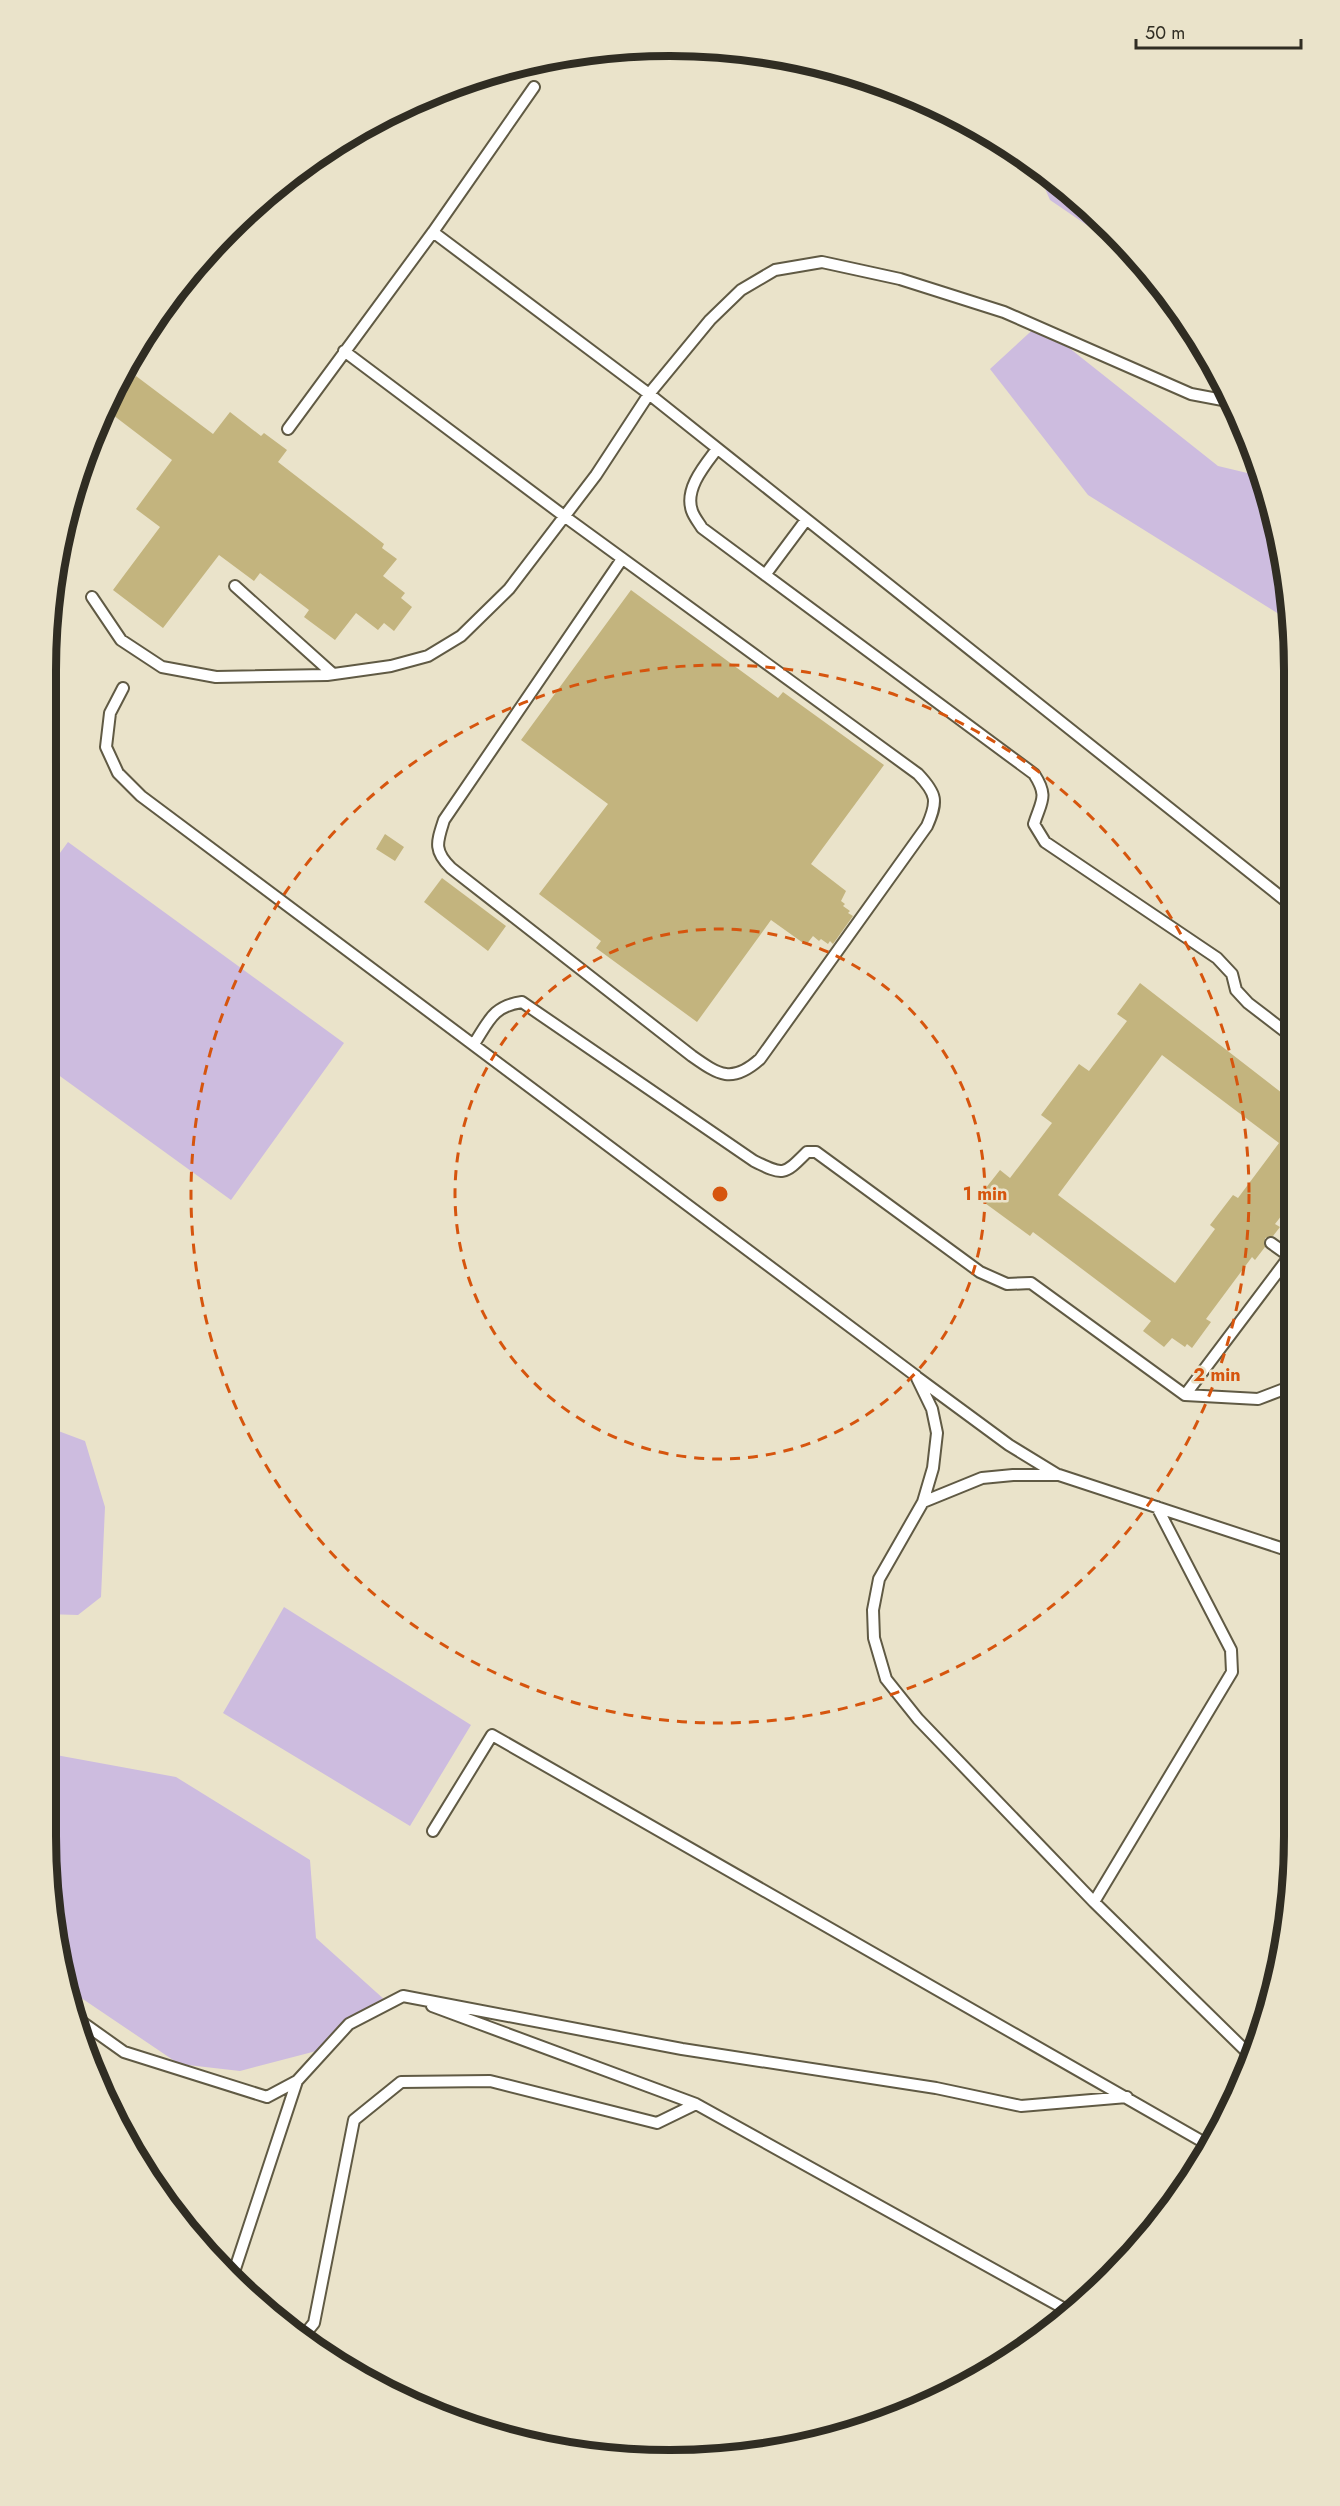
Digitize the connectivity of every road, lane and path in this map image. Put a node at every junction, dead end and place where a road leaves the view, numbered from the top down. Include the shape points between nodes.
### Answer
1 (534, 87) dead end
2 (433, 232) junction
3 (344, 351) junction
4 (649, 394) junction
5 (1222, 400) edge
6 (288, 429) dead end
7 (717, 449) junction
8 (564, 516) junction
9 (806, 520) junction
10 (622, 559) junction
11 (765, 575) junction
12 (235, 586) dead end
13 (92, 597) dead end
14 (333, 674) junction
15 (123, 688) dead end
16 (1285, 900) edge
17 (1285, 1031) edge
18 (474, 1044) junction
19 (1271, 1243) dead end
20 (1285, 1252) edge
21 (1285, 1264) edge
22 (916, 1376) junction
23 (1285, 1389) edge
24 (1185, 1395) junction
25 (1059, 1475) junction
26 (923, 1502) junction
27 (1157, 1508) junction
28 (1285, 1549) edge
29 (434, 1831) dead end
30 (1094, 1902) junction
31 (404, 1995) junction
32 (85, 2024) edge
33 (1246, 2051) edge
34 (297, 2081) junction
35 (1127, 2097) junction
36 (696, 2104) junction
37 (1203, 2142) edge
38 (234, 2270) edge
39 (1063, 2308) edge
40 (306, 2331) edge

1 - 2 lane
2 - 3 lane
2 - 4 lane
3 - 6 lane
3 - 8 lane
4 - 5 lane via 741,290 775,270 822,262 900,279 1004,312 1191,394
4 - 7 lane
4 - 8 lane
7 - 9 lane
7 - 11 lane via 692,489 691,509 702,528
8 - 10 lane
8 - 14 lane via 509,589 461,636 428,656
9 - 11 lane
9 - 16 lane
10 - 10 lane via 918,774 930,787 936,805 927,826 760,1059 734,1075 717,1073 692,1056 440,858 437,842 444,820
11 - 17 lane via 1034,774 1043,787 1043,797 1034,824 1045,842 1217,958 1232,974 1236,990 1248,1003
12 - 14 lane
13 - 14 lane via 121,640 162,667 216,677
15 - 18 lane via 110,713 106,747 117,773 150,804
18 - 22 lane
18 - 24 lane via 505,1004 522,1002 754,1161 776,1172 789,1170 807,1152 816,1152 980,1272 1007,1284 1031,1283
19 - 20 lane
21 - 24 lane
22 - 25 lane via 1009,1445
22 - 26 lane via 932,1409 937,1433 933,1468
23 - 24 lane via 1258,1399
25 - 26 lane via 982,1478
25 - 27 lane
26 - 30 lane via 879,1579 873,1610 874,1638 886,1679 918,1719
27 - 28 lane
27 - 30 lane via 1231,1650 1232,1672
29 - 35 lane via 492,1736
30 - 33 lane
31 - 34 lane via 349,2024
31 - 35 lane via 682,2049 936,2088 1022,2106
31 - 36 lane
32 - 34 lane via 124,2052 267,2097
34 - 38 lane
35 - 37 lane
36 - 39 lane
36 - 40 lane via 657,2123 490,2081 401,2082 354,2120 314,2323

